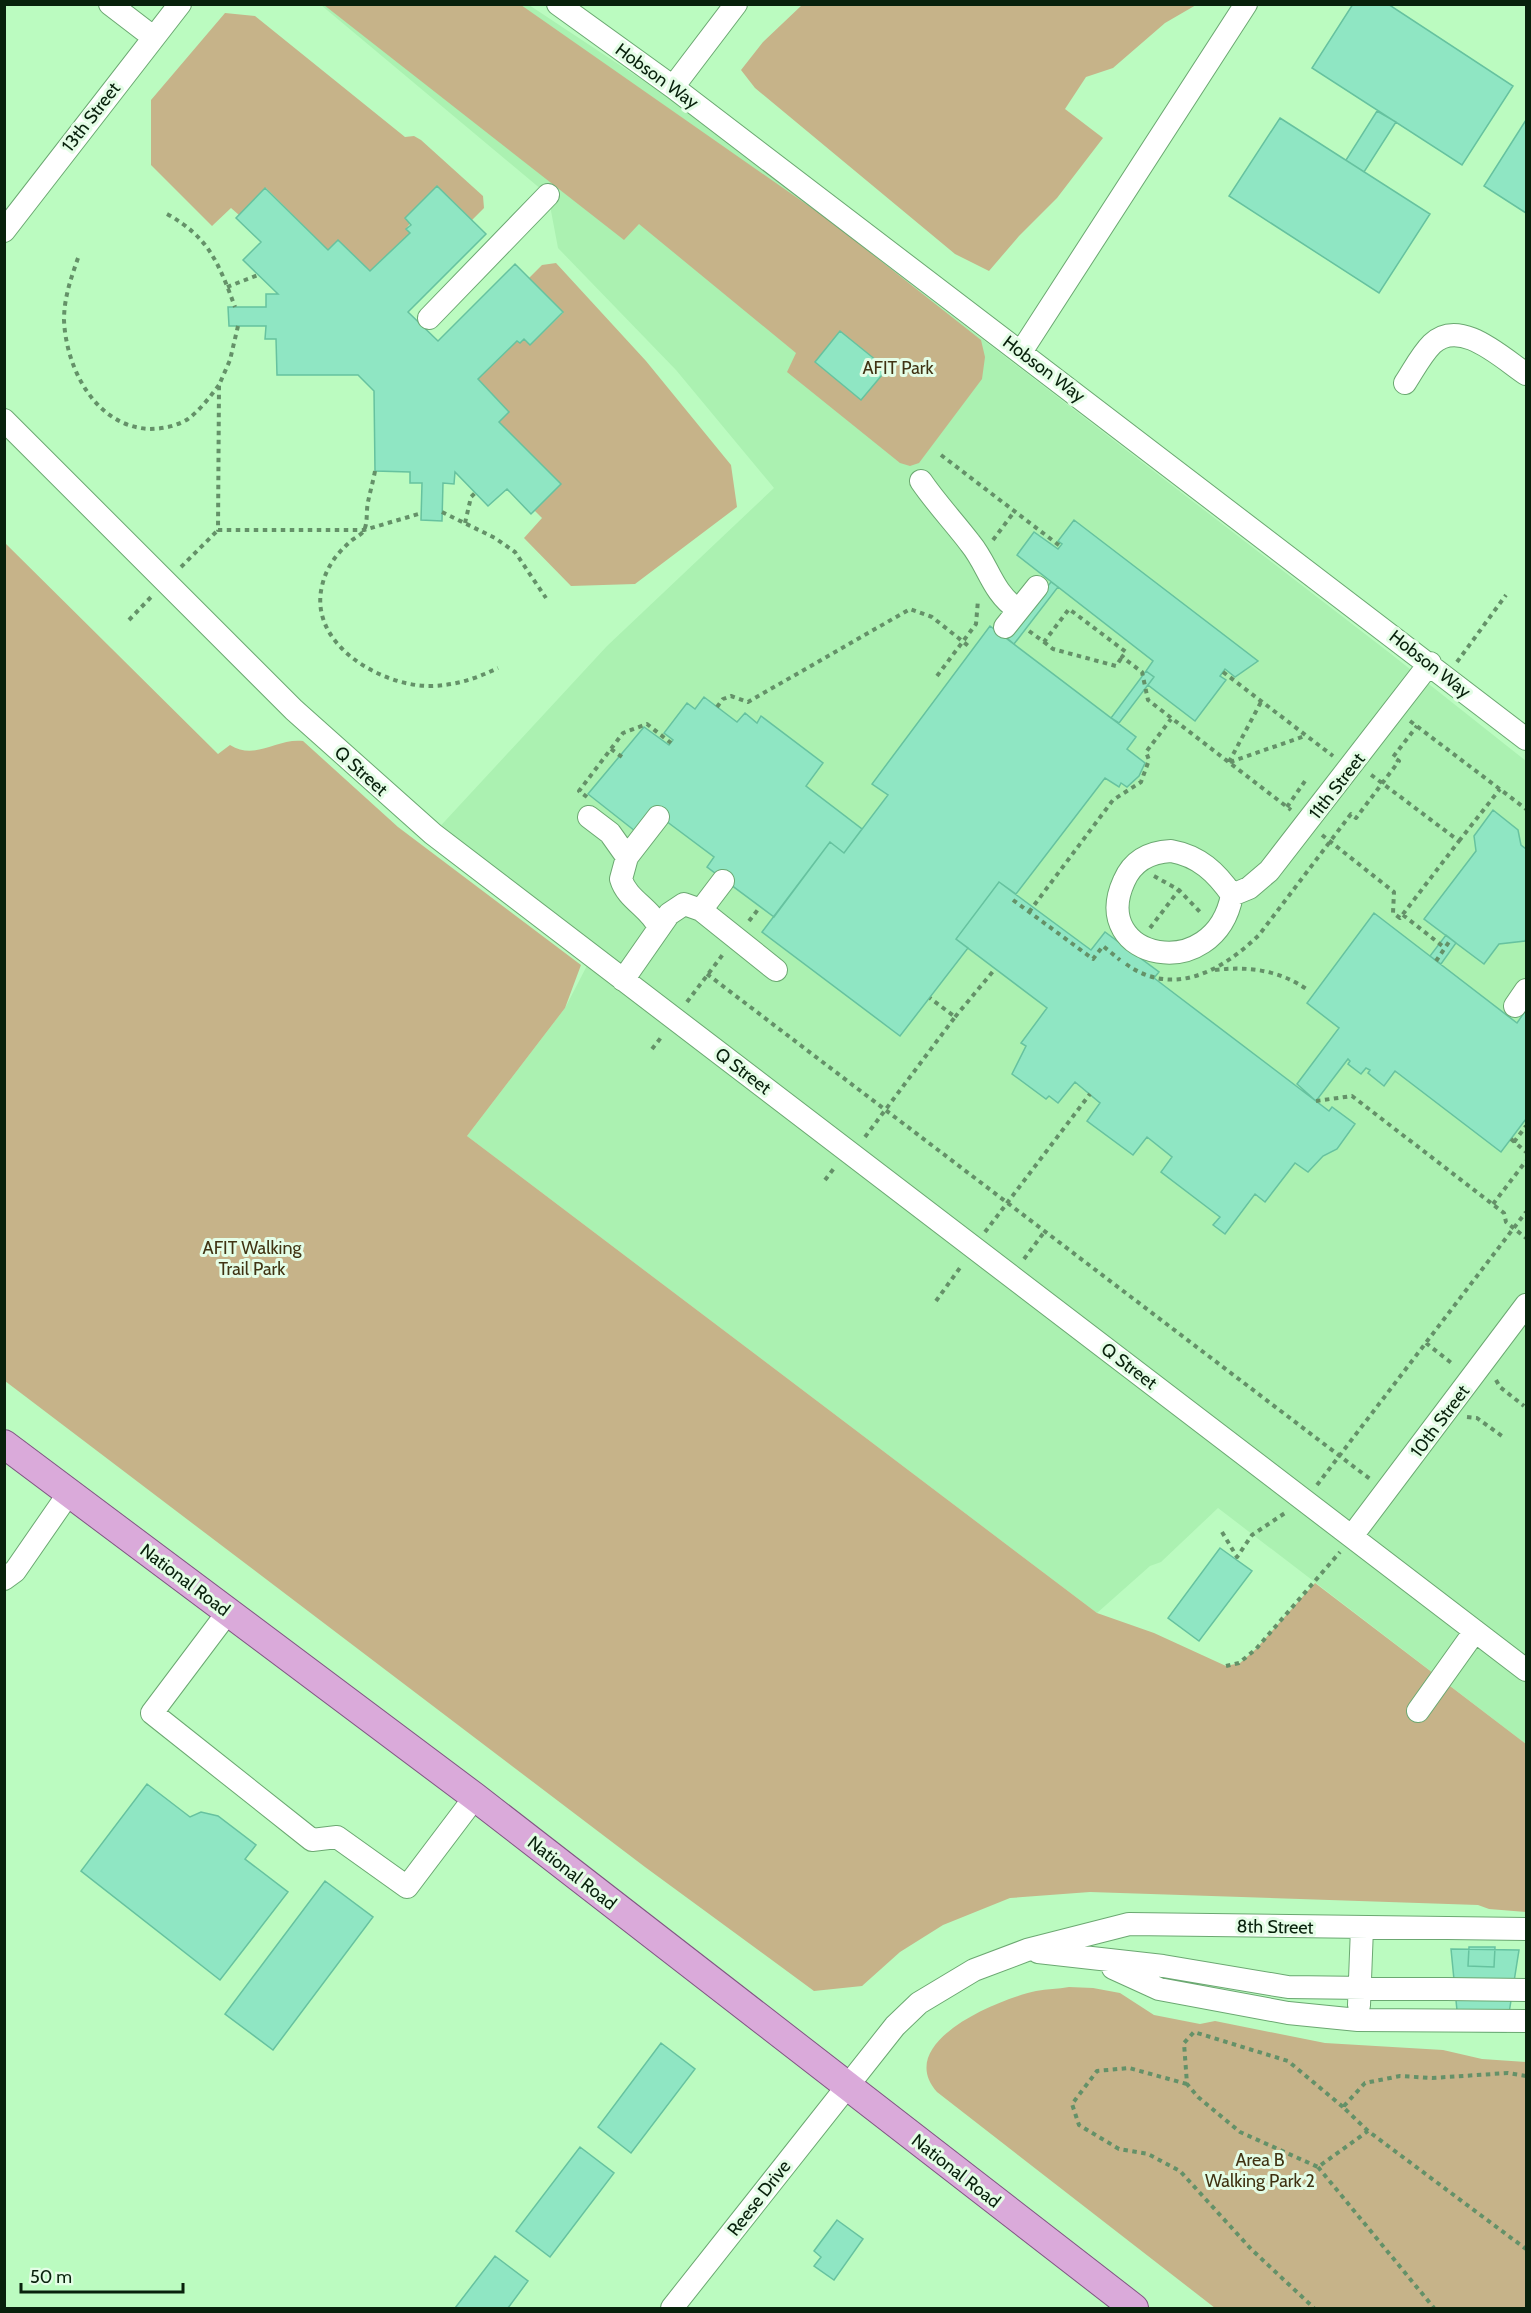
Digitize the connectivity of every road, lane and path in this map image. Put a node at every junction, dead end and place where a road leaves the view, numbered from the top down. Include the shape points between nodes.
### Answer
1 (110, 4) edge
2 (180, 4) edge
3 (558, 4) edge
4 (736, 4) edge
5 (1246, 4) edge
6 (153, 37) junction
7 (673, 87) junction
8 (548, 195) dead end
9 (167, 214) dead end
10 (4, 231) edge
11 (78, 258) dead end
12 (258, 275) dead end
13 (227, 286) junction
14 (235, 307) dead end
15 (429, 318) dead end
16 (237, 326) dead end
17 (1021, 352) junction
18 (1527, 374) edge
19 (1405, 383) dead end
20 (219, 385) junction
21 (4, 420) edge
22 (941, 455) dead end
23 (375, 471) dead end
24 (921, 481) dead end
25 (475, 493) dead end
26 (442, 512) dead end
27 (1014, 512) junction
28 (422, 513) dead end
29 (465, 523) junction
30 (364, 530) junction
31 (1060, 546) dead end
32 (984, 566) junction
33 (1037, 587) dead end
34 (1506, 595) dead end
35 (546, 598) dead end
36 (1012, 619) junction
37 (963, 642) junction
38 (1044, 642) junction
39 (971, 648) dead end
40 (1122, 657) junction
41 (1430, 663) junction
42 (1454, 666) dead end
43 (498, 668) dead end
44 (1223, 672) dead end
45 (937, 676) dead end
46 (1262, 702) junction
47 (717, 707) dead end
48 (1171, 718) junction
49 (1305, 735) junction
50 (1527, 739) edge
51 (671, 743) dead end
52 (611, 749) junction
53 (621, 757) dead end
54 (1229, 762) junction
55 (1353, 766) junction
56 (1305, 781) dead end
57 (1382, 783) junction
58 (1500, 789) junction
59 (579, 791) dead end
60 (1287, 807) junction
61 (1527, 810) edge
62 (658, 817) dead end
63 (601, 818) dead end
64 (1308, 824) junction
65 (1330, 841) junction
66 (1459, 841) junction
67 (627, 857) junction
68 (1134, 865) junction
69 (723, 881) dead end
70 (1179, 890) junction
71 (1232, 895) junction
72 (1012, 900) dead end
73 (701, 910) junction
74 (1029, 912) junction
75 (1402, 915) junction
76 (1201, 920) dead end
77 (659, 928) junction
78 (1153, 933) dead end
79 (1452, 939) dead end
80 (1445, 948) junction
81 (1436, 961) dead end
82 (995, 969) dead end
83 (776, 970) dead end
84 (1211, 971) junction
85 (707, 975) dead end
86 (623, 980) junction
87 (1308, 990) dead end
88 (930, 998) dead end
89 (955, 1017) junction
90 (1090, 1094) dead end
91 (1316, 1101) dead end
92 (885, 1111) junction
93 (1527, 1126) edge
94 (1527, 1152) edge
95 (852, 1154) junction
96 (1527, 1161) edge
97 (825, 1180) dead end
98 (1007, 1202) junction
99 (1493, 1204) junction
100 (1527, 1212) edge
101 (1514, 1228) junction
102 (1045, 1231) junction
103 (1527, 1238) edge
104 (974, 1247) junction
105 (1012, 1276) junction
106 (936, 1301) dead end
107 (1527, 1305) edge
108 (1426, 1343) junction
109 (1495, 1374) dead end
110 (1471, 1379) junction
111 (1524, 1406) dead end
112 (1462, 1417) dead end
113 (1502, 1436) dead end
114 (4, 1444) edge
115 (1339, 1456) junction
116 (1386, 1491) junction
117 (69, 1493) junction
118 (1306, 1500) junction
119 (1222, 1532) dead end
120 (1352, 1536) junction
121 (4, 1579) edge
122 (228, 1612) junction
123 (1475, 1631) junction
124 (1226, 1666) dead end
125 (1527, 1670) edge
126 (1418, 1711) dead end
127 (475, 1797) junction
128 (1362, 1928) junction
129 (1527, 1929) edge
130 (1027, 1950) junction
131 (1098, 1960) junction
132 (1527, 1976) edge
133 (1527, 1990) edge
134 (1359, 1997) junction
135 (1527, 2006) edge
136 (1527, 2021) edge
137 (1527, 2076) edge
138 (1187, 2084) junction
139 (846, 2087) junction
140 (1343, 2107) junction
141 (1368, 2131) junction
142 (1318, 2167) junction
143 (1527, 2249) edge
144 (672, 2308) edge
145 (1134, 2308) edge
146 (1314, 2308) edge
147 (1434, 2308) edge

1 - 6 street
2 - 6 street, 13th Street
3 - 7 street, Hobson Way
4 - 7 street
5 - 17 street
6 - 10 street, 13th Street
7 - 17 street, Hobson Way
8 - 15 street
9 - 13 path via 188,225 210,248
11 - 20 path via 65,302 65,332 72,364 96,404 129,426 158,429 187,419
12 - 13 path
13 - 14 path
16 - 20 path via 230,360
17 - 41 street, Hobson Way
18 - 19 street via 1470,338 1450,334 1431,345
20 - 30 path via 218,530
21 - 86 street, Q Street via 337,751 433,834
22 - 27 path
23 - 30 path
24 - 32 street
25 - 29 path
26 - 29 path
27 - 31 path
27 - 32 path
28 - 30 path
29 - 35 path via 514,552
30 - 43 path via 337,553 321,587 324,621 348,655 383,676 426,686 467,682
32 - 36 street
32 - 37 path via 976,624
33 - 36 street
34 - 42 path
36 - 38 path
37 - 39 path
37 - 45 path
37 - 47 path via 932,617 910,609 748,702 731,696
38 - 40 path via 1053,649 1116,666
38 - 40 path via 1069,609 1126,652
40 - 48 path via 1142,672 1148,700
41 - 50 street, Hobson Way
41 - 55 street, 11th Street
44 - 46 path
46 - 49 path
46 - 54 path
48 - 54 path
48 - 74 path via 1146,752 1149,760 1142,782 1113,800
49 - 54 path
49 - 55 path
51 - 52 path via 647,724 624,733
52 - 53 path
52 - 59 path
54 - 60 path
55 - 57 path
55 - 64 street, 11th Street
56 - 60 path
57 - 58 path via 1399,761 1393,757 1417,726
57 - 65 path via 1356,818 1351,814
57 - 66 path
58 - 61 path
58 - 66 path
60 - 64 path
62 - 67 street
63 - 67 street
64 - 65 path
64 - 71 street, 11th Street via 1269,871 1249,888
65 - 75 path via 1394,892 1394,913 1400,918
65 - 84 path via 1259,935
66 - 75 path
67 - 77 street via 621,874 623,886 655,917
68 - 70 path
68 - 71 street via 1154,852 1184,853 1211,870
68 - 71 street via 1120,889 1118,912 1128,934 1149,950 1171,954 1197,947 1226,920
69 - 73 street
70 - 76 path via 1203,915
70 - 78 path via 1146,929
72 - 74 path
73 - 77 street via 694,905 678,906
73 - 83 street
74 - 84 path via 1093,959 1102,946 1142,975 1182,979
75 - 80 path
77 - 86 street
79 - 80 path
80 - 81 path
82 - 89 path
84 - 87 path via 1246,968 1269,972
85 - 92 path
86 - 95 street, Q Street
88 - 89 path
89 - 92 path
90 - 98 path
91 - 99 path via 1352,1096
92 - 95 path
92 - 98 path
93 - 94 path via 1512,1141
95 - 97 path via 840,1160
95 - 104 street, Q Street
96 - 99 path
98 - 102 path
98 - 104 path
99 - 101 path
100 - 101 path
101 - 103 path
101 - 108 path
102 - 105 path
102 - 115 path
104 - 105 street, Q Street
104 - 106 path
105 - 118 street, Q Street
107 - 110 street, 10th Street
108 - 110 path
108 - 115 path
109 - 111 path via 1500,1386
110 - 116 street, 10th Street
112 - 113 path via 1477,1418
114 - 117 main road, National Road
115 - 116 path
115 - 118 path
116 - 120 street, 10th Street
117 - 121 street via 15,1571
117 - 122 main road, National Road
118 - 119 path via 1252,1535 1237,1557
118 - 120 street, Q Street
120 - 123 street, Q Street
120 - 124 path via 1256,1649 1239,1663
122 - 127 main road, National Road
122 - 127 street via 152,1713 312,1840 337,1837 407,1887
123 - 125 street, Q Street
123 - 126 street
127 - 139 main road, National Road
128 - 129 street, 8th Street
128 - 130 street, 8th Street via 1129,1924
128 - 134 street
130 - 131 street, 8th Street
130 - 139 street, 8th Street via 974,1970 919,2003 895,2026
131 - 134 street via 1170,1955 1287,1974
131 - 134 street via 1159,1989 1288,2013
132 - 134 street
133 - 134 street
134 - 135 street
134 - 136 street
137 - 140 path via 1400,2076 1365,2083
138 - 140 path via 1184,2043 1194,2032 1288,2061
138 - 142 path via 1240,2132
138 - 146 path via 1129,2067 1097,2071 1072,2104 1079,2125 1119,2149 1148,2154 1180,2171 1251,2249
139 - 144 street, Reese Drive
139 - 145 main road, National Road
140 - 141 path
141 - 142 path
141 - 143 path
142 - 147 path

